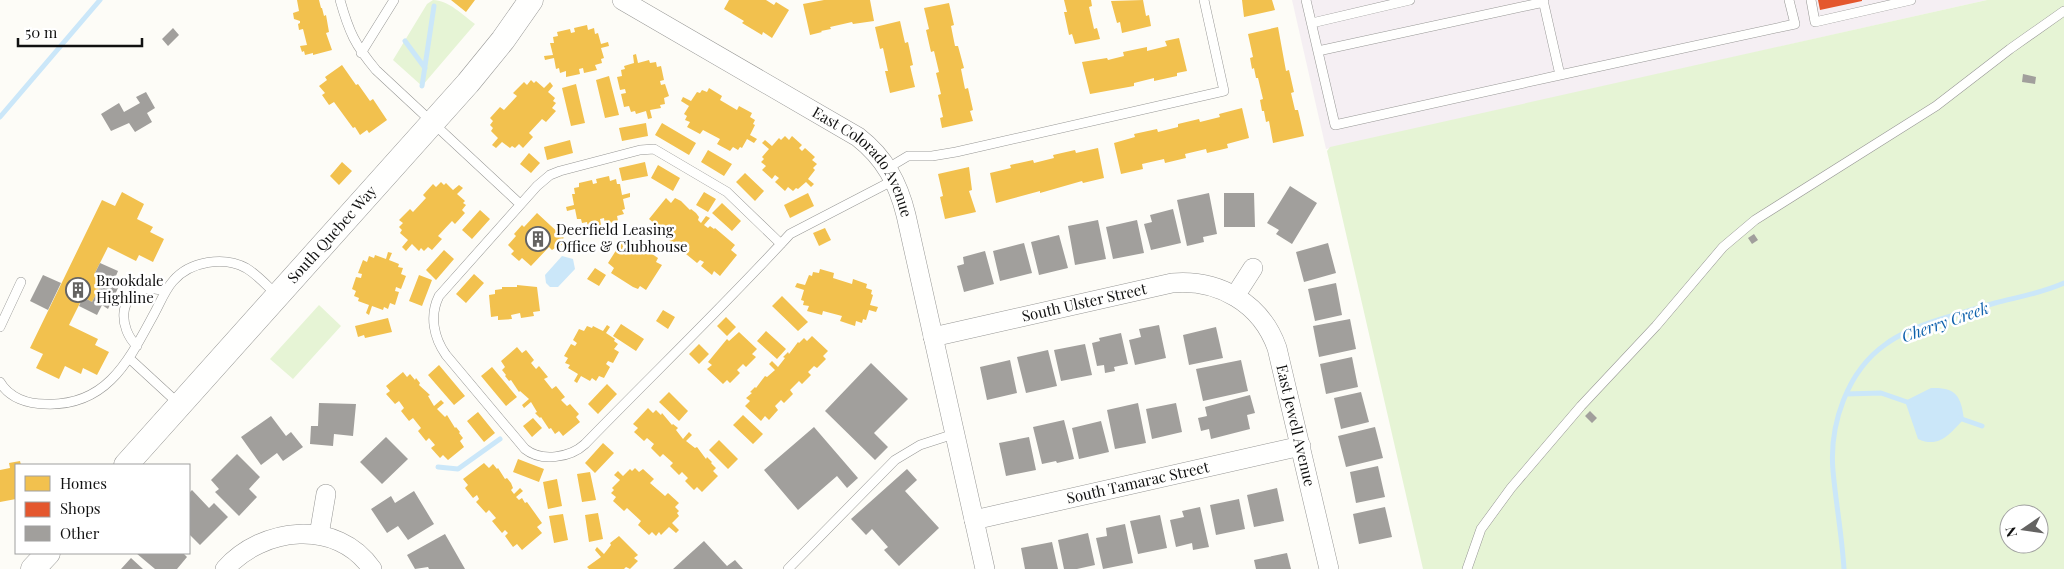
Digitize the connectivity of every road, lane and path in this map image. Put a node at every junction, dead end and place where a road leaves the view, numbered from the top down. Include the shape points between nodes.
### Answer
1 (340, 0) edge
2 (394, 0) edge
3 (531, 0) edge
4 (622, 0) edge
5 (1204, 0) edge
6 (1306, 0) edge
7 (1410, 0) edge
8 (1789, 0) edge
9 (1811, 0) edge
10 (1911, 0) edge
11 (1543, 1) edge
12 (2064, 12) edge
13 (1312, 23) junction
14 (1318, 51) junction
15 (361, 53) junction
16 (1560, 75) junction
17 (433, 124) junction
18 (891, 174) junction
19 (520, 204) junction
20 (781, 244) junction
21 (1253, 268) dead end
22 (21, 282) dead end
23 (166, 291) junction
24 (278, 296) junction
25 (1236, 296) junction
26 (0, 327) edge
27 (933, 337) junction
28 (137, 346) junction
29 (129, 358) junction
30 (0, 382) edge
31 (180, 405) junction
32 (954, 434) junction
33 (1301, 446) junction
34 (127, 464) edge
35 (326, 494) dead end
36 (974, 520) junction
37 (319, 535) junction
38 (47, 554) edge
39 (33, 569) edge
40 (224, 569) edge
41 (372, 569) edge
42 (788, 569) edge
43 (985, 569) edge
44 (1329, 569) edge
45 (1467, 569) edge

1 - 15 lane via 349,32
2 - 15 lane
3 - 17 street, South Quebec Way via 488,59
4 - 18 street, East Colorado Avenue via 853,134 871,147
5 - 18 lane via 1224,91 976,148 908,156
6 - 13 lane
7 - 13 lane
8 - 16 lane via 1794,24
9 - 10 lane via 1815,22
11 - 14 lane
11 - 16 lane
12 - 45 lane via 1936,106 1733,237 1511,488 1481,530
13 - 14 lane
14 - 16 lane via 1335,125
15 - 17 lane
17 - 19 lane
17 - 24 street, South Quebec Way
18 - 20 lane via 790,234
18 - 27 street, East Colorado Avenue via 906,215
19 - 20 lane via 553,174 654,148 727,192
19 - 20 lane via 443,290 436,303 434,320 439,344 446,355 521,444 540,457 568,454 585,444
21 - 25 street
22 - 26 lane
23 - 24 lane via 174,279 190,268 205,262 222,261 248,270
23 - 28 lane
23 - 28 lane via 141,291 127,305 124,325 127,335
24 - 31 street, South Quebec Way
25 - 27 street, South Ulster Street via 1207,284 1172,283
25 - 33 street, East Jewell Avenue via 1259,315 1273,337
27 - 32 street, East Colorado Avenue
28 - 29 lane
29 - 30 lane via 102,388 69,402 50,405 29,403 10,393
29 - 31 lane
31 - 34 street, South Quebec Way
32 - 36 street, East Colorado Avenue
32 - 42 lane via 927,442 898,458
33 - 36 street, South Tamarac Street
33 - 44 street, East Jewell Avenue
35 - 37 street
36 - 43 street, East Colorado Avenue
37 - 40 street via 297,534 267,539 246,550
37 - 41 street via 352,549
38 - 39 street

